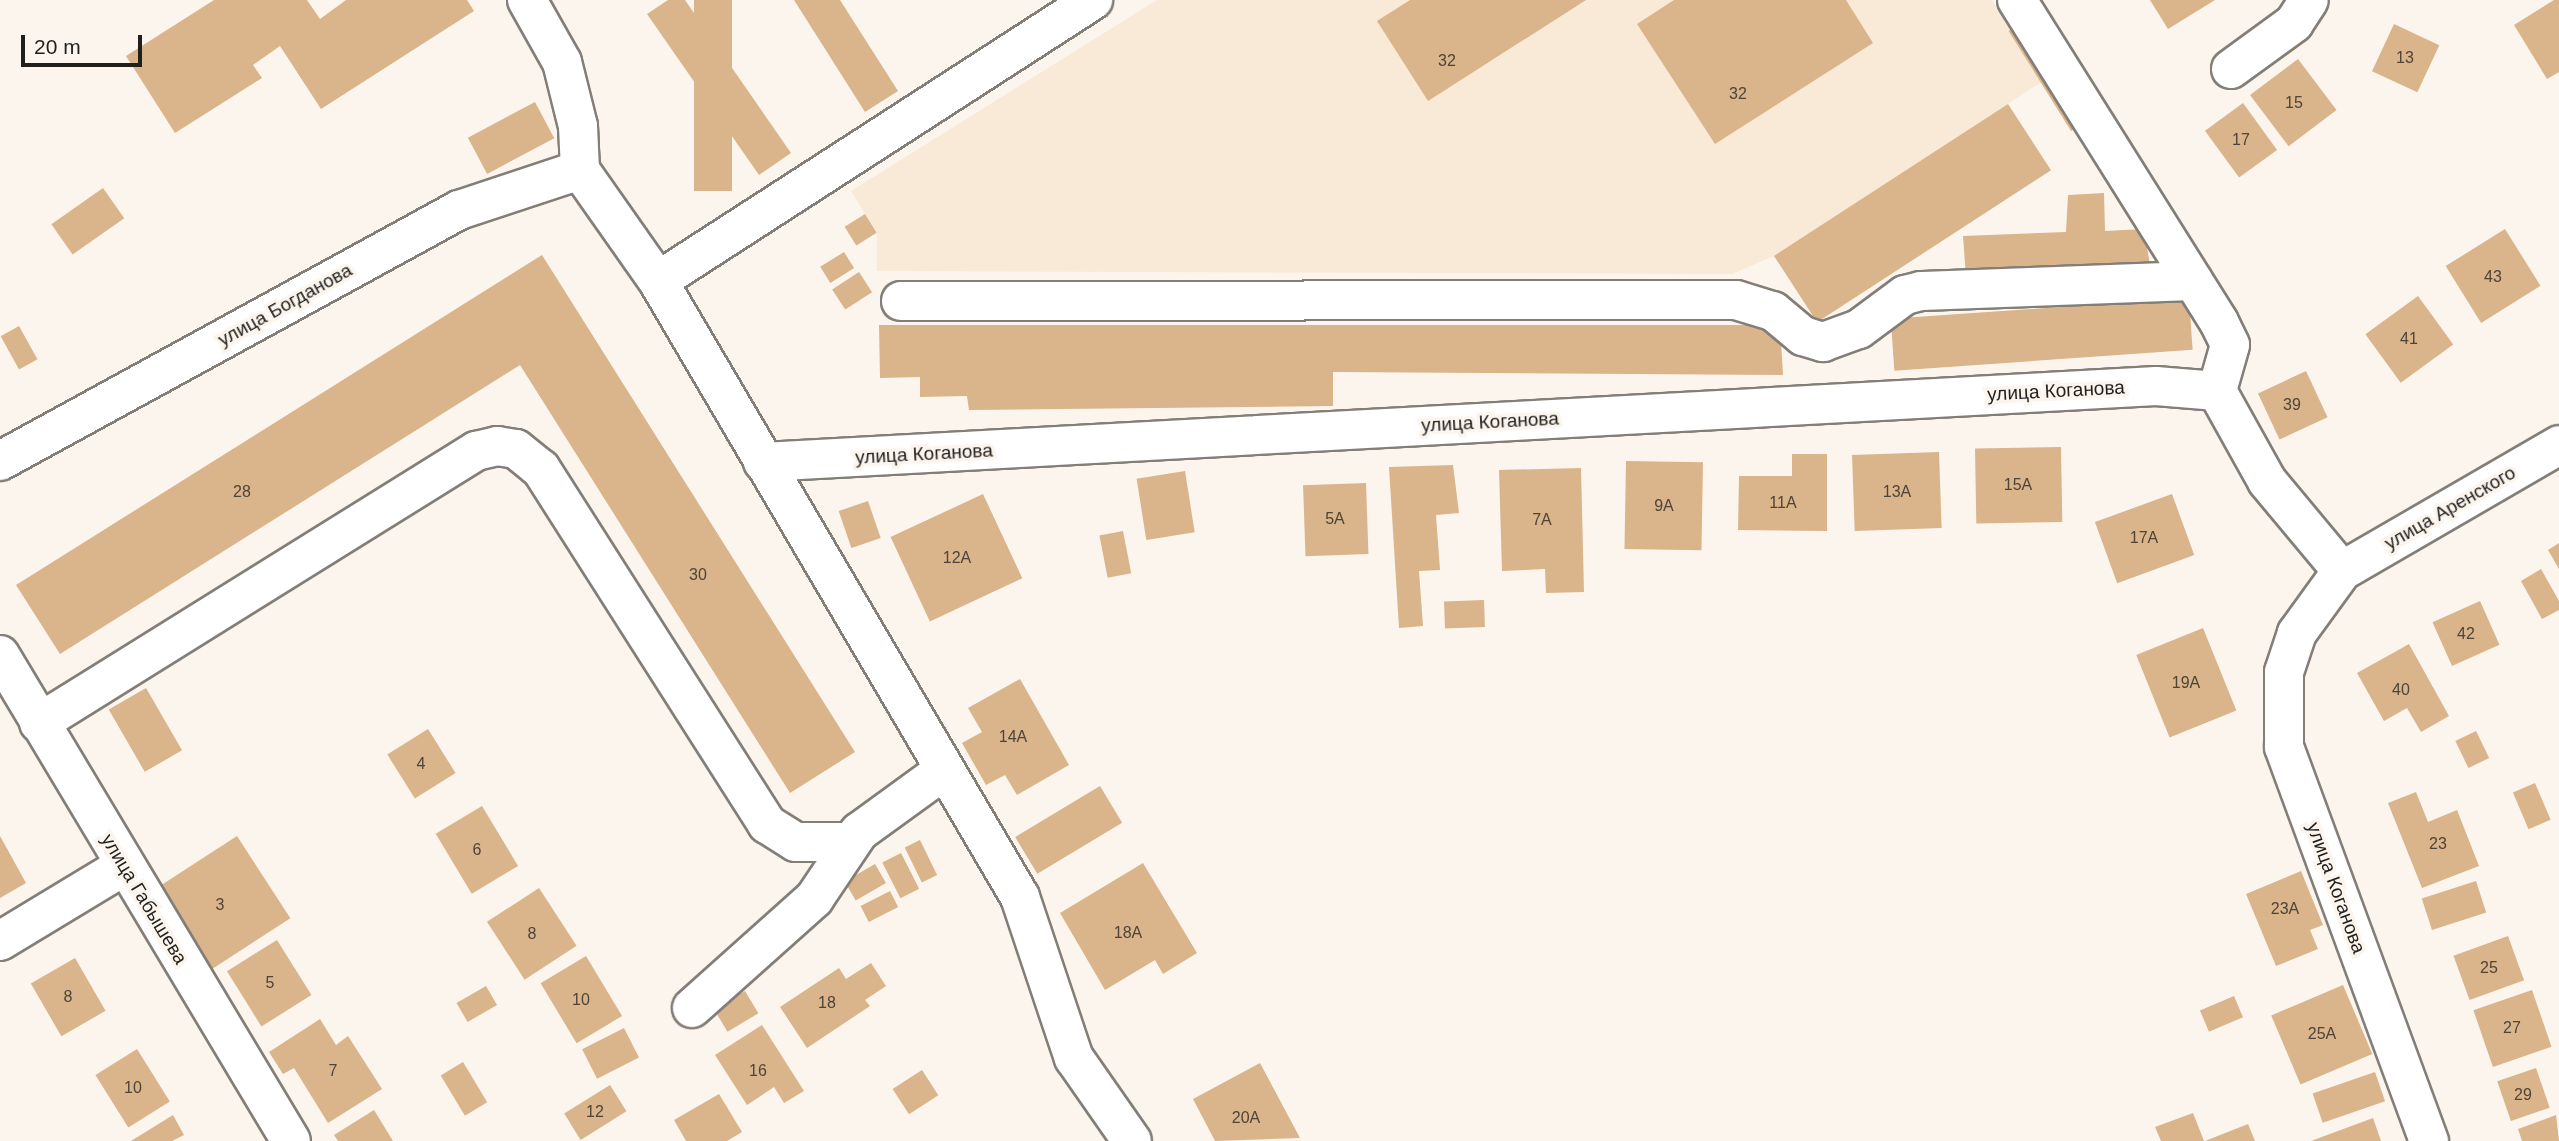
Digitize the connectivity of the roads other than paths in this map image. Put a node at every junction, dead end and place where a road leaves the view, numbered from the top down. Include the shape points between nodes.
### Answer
1 (527, 0) edge
2 (1093, 0) edge
3 (2017, 0) edge
4 (2309, 0) edge
5 (2231, 69) dead end
6 (580, 170) junction
7 (658, 281) junction
8 (2193, 281) junction
9 (901, 301) dead end
10 (2217, 391) junction
11 (2559, 445) edge
12 (0, 460) edge
13 (763, 462) junction
14 (2342, 571) junction
15 (0, 655) edge
16 (39, 723) junction
17 (943, 771) junction
18 (849, 842) junction
19 (124, 866) junction
20 (0, 941) edge
21 (692, 1008) dead end
22 (290, 1141) edge
23 (1132, 1141) edge
24 (2429, 1141) edge

1 - 6 street via 562,62 578,126
2 - 7 street
3 - 8 street
4 - 5 street via 2294,23
6 - 7 street
6 - 12 street, улица Богданова via 459,210
7 - 13 street
8 - 9 street via 1920,291 1892,303 1859,330 1823,342 1803,336 1773,311 1736,300
8 - 10 street via 2230,345
10 - 13 street, улица Коганова via 2156,386
10 - 14 street via 2267,481
11 - 14 street, улица Аренского
13 - 17 street
14 - 24 street, улица Коганова via 2297,633 2284,672 2284,747
15 - 16 street, улица Габышева
16 - 18 street via 476,451 497,446 516,449 541,469 767,824 796,842
16 - 19 street, улица Габышева
17 - 18 street
17 - 23 street via 1020,897 1074,1058
18 - 21 street via 814,899
19 - 20 street
19 - 22 street, улица Габышева

